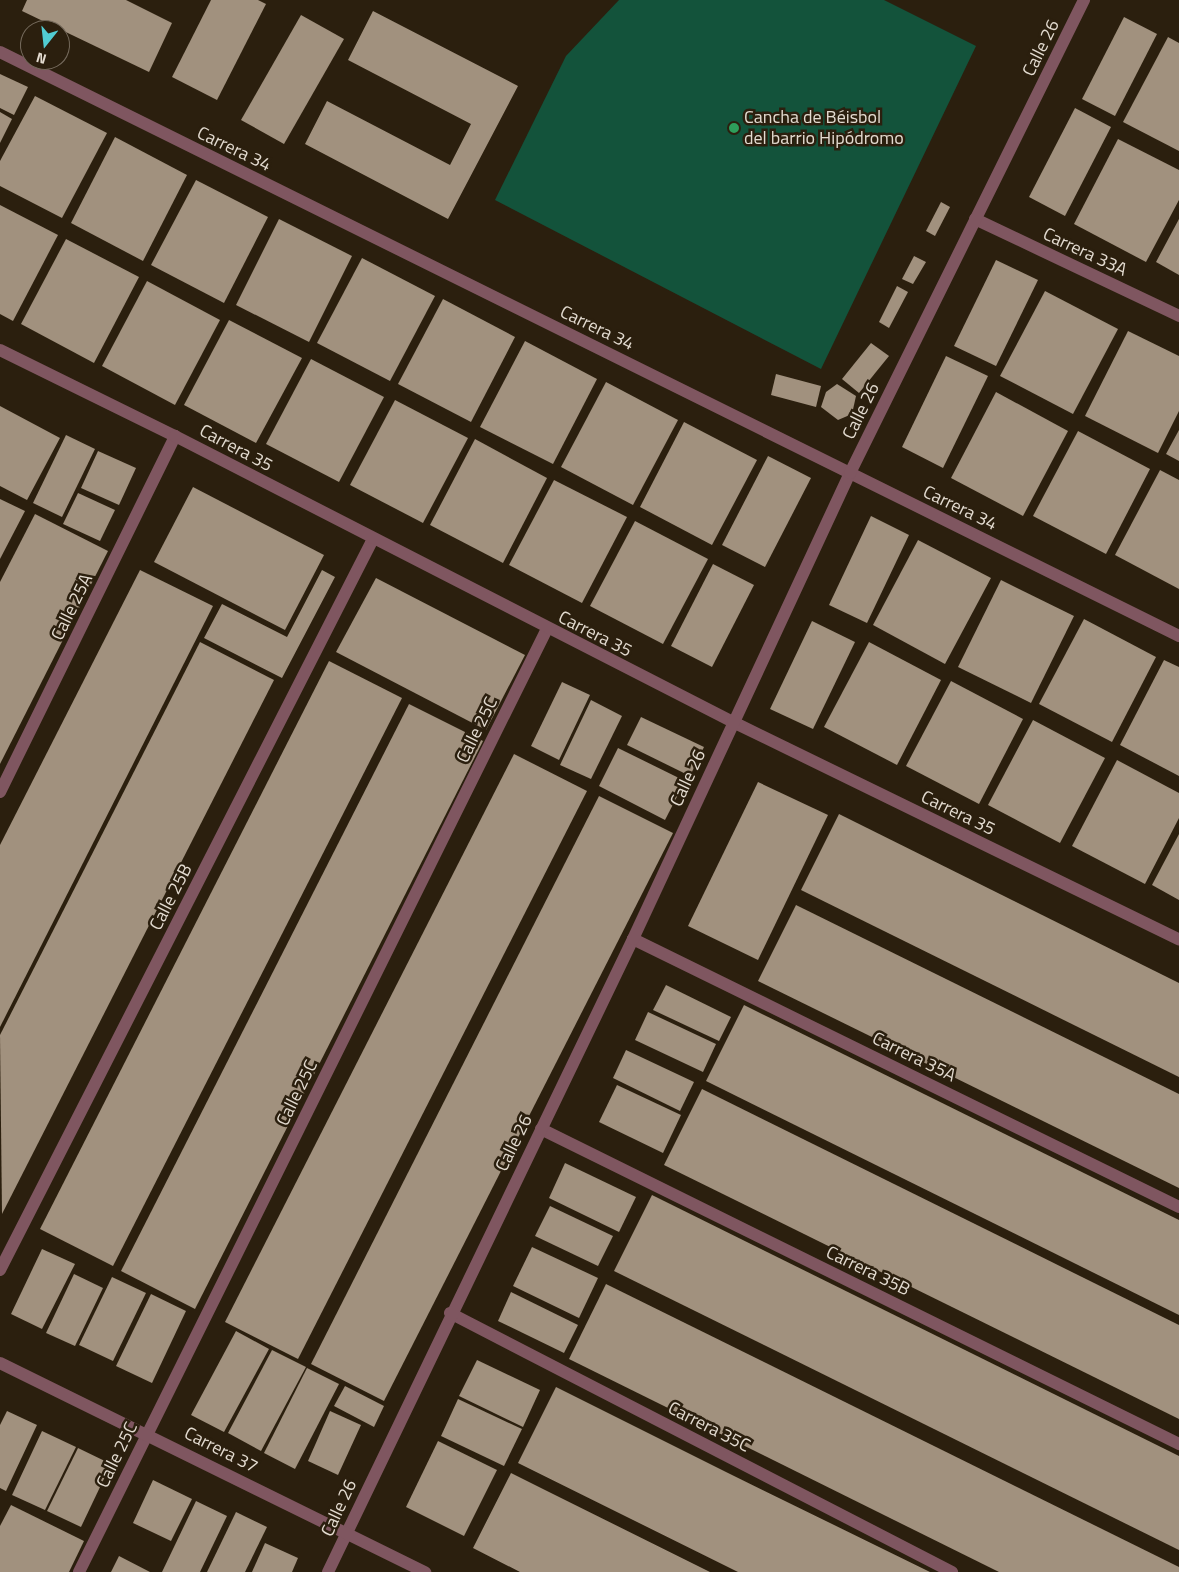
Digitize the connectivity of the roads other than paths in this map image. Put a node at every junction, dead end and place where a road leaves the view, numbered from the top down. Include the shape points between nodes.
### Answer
1 (1084, 0) edge
2 (0, 52) edge
3 (975, 219) junction
4 (1179, 316) edge
5 (0, 350) edge
6 (175, 436) junction
7 (850, 473) junction
8 (373, 539) junction
9 (547, 629) junction
10 (1179, 636) edge
11 (732, 722) junction
12 (0, 792) edge
13 (633, 939) junction
14 (1179, 940) edge
15 (541, 1129) junction
16 (1179, 1206) edge
17 (0, 1270) edge
18 (450, 1313) junction
19 (0, 1363) edge
20 (147, 1433) junction
21 (1179, 1444) edge
22 (347, 1533) junction
23 (79, 1572) edge
24 (328, 1572) edge
25 (425, 1572) edge
26 (952, 1572) edge

1 - 3 street, Calle 26
2 - 7 street, Carrera 34
3 - 4 street, Carrera 33A
3 - 7 street, Calle 26
5 - 6 street, Carrera 35
6 - 8 street, Carrera 35
6 - 12 street, Calle 25A
7 - 10 street, Carrera 34
7 - 11 street, Calle 26
8 - 9 street, Carrera 35
8 - 17 street, Calle 25B
9 - 11 street, Carrera 35
9 - 20 street, Calle 25C
11 - 13 street, Calle 26
11 - 14 street, Carrera 35
13 - 15 street, Calle 26
13 - 16 street, Carrera 35A
15 - 18 street, Calle 26
15 - 21 street, Carrera 35B
18 - 22 street, Calle 26
18 - 26 street, Carrera 35C
19 - 20 street, Carrera 37
20 - 22 street, Carrera 37
20 - 23 street, Calle 25C
22 - 24 street, Calle 26
22 - 25 street, Carrera 37

